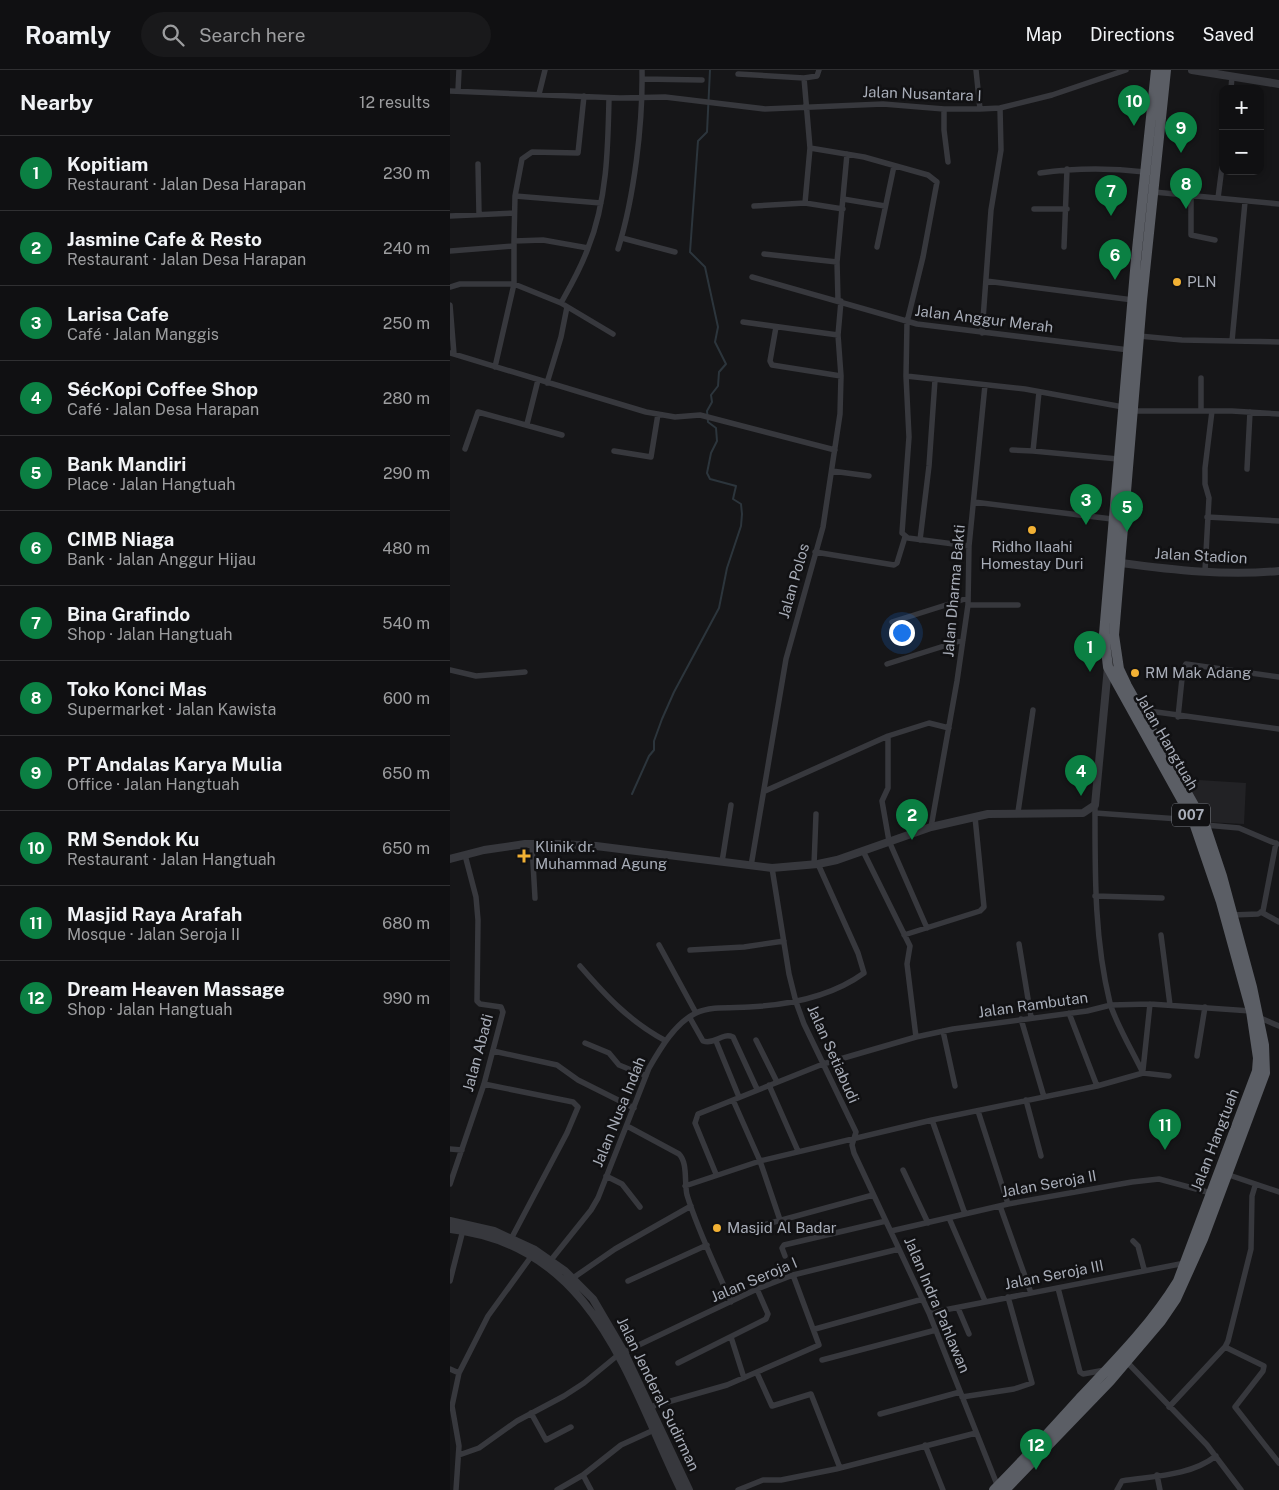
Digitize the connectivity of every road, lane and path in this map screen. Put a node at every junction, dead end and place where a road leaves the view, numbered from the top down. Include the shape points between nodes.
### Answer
1 (459, 70) edge
2 (545, 70) edge
3 (642, 70) edge
4 (819, 70) edge
5 (976, 70) edge
6 (1126, 70) edge
7 (1156, 70) edge
8 (1166, 70) edge
9 (1192, 70) edge
10 (738, 74) dead end
11 (1232, 76) junction
12 (804, 78) junction
13 (642, 79) junction
14 (702, 80) dead end
15 (1279, 84) edge
16 (1231, 85) edge
17 (450, 91) edge
18 (458, 92) junction
19 (539, 94) junction
20 (584, 96) junction
21 (641, 96) junction
22 (610, 98) junction
23 (805, 107) junction
24 (1000, 108) junction
25 (944, 109) junction
26 (980, 109) junction
27 (1154, 142) junction
28 (810, 148) junction
29 (847, 154) junction
30 (948, 162) dead end
31 (478, 164) dead end
32 (894, 166) junction
33 (1067, 170) junction
34 (1145, 172) junction
35 (1040, 173) dead end
36 (1221, 175) edge
37 (1154, 192) junction
38 (515, 196) junction
39 (1191, 196) junction
40 (1218, 198) junction
41 (843, 199) junction
42 (601, 202) junction
43 (1245, 202) junction
44 (805, 203) junction
45 (1279, 204) edge
46 (754, 206) dead end
47 (885, 206) junction
48 (842, 208) junction
49 (1034, 209) dead end
50 (1067, 209) junction
51 (514, 213) junction
52 (479, 214) junction
53 (450, 216) edge
54 (622, 238) junction
55 (1215, 240) dead end
56 (513, 243) junction
57 (1064, 246) dead end
58 (877, 247) dead end
59 (588, 248) junction
60 (618, 249) dead end
61 (450, 252) edge
62 (675, 252) dead end
63 (764, 254) dead end
64 (837, 262) junction
65 (752, 277) dead end
66 (986, 281) junction
67 (514, 284) junction
68 (450, 287) edge
69 (1133, 300) junction
70 (840, 301) junction
71 (450, 305) edge
72 (564, 305) junction
73 (743, 322) dead end
74 (907, 322) junction
75 (776, 327) junction
76 (982, 333) junction
77 (613, 334) dead end
78 (838, 335) junction
79 (1139, 336) junction
80 (1232, 341) junction
81 (1279, 342) edge
82 (1129, 350) junction
83 (452, 353) edge
84 (495, 367) junction
85 (841, 376) junction
86 (906, 376) junction
87 (1202, 378) dead end
88 (538, 380) junction
89 (935, 380) junction
90 (547, 383) junction
91 (985, 385) junction
92 (1039, 392) junction
93 (1123, 407) junction
94 (1133, 411) junction
95 (1201, 411) junction
96 (1212, 411) junction
97 (1250, 412) junction
98 (658, 414) junction
99 (1279, 414) edge
100 (527, 424) junction
101 (562, 435) dead end
102 (465, 449) dead end
103 (835, 450) junction
104 (1012, 450) dead end
105 (614, 451) dead end
106 (1033, 451) junction
107 (1118, 459) junction
108 (1247, 469) dead end
109 (832, 471) junction
110 (869, 476) dead end
111 (974, 502) junction
112 (1207, 517) junction
113 (1112, 519) junction
114 (1279, 521) edge
115 (905, 537) junction
116 (920, 540) junction
117 (969, 546) junction
118 (815, 552) junction
119 (1121, 563) junction
120 (1205, 571) junction
121 (1279, 571) edge
122 (968, 598) junction
123 (968, 605) junction
124 (1018, 605) dead end
125 (892, 622) dead end
126 (963, 640) junction
127 (887, 664) dead end
128 (1108, 667) junction
129 (450, 670) edge
130 (525, 672) dead end
131 (1279, 677) edge
132 (1033, 710) dead end
133 (1142, 710) junction
134 (1178, 716) junction
135 (949, 728) junction
136 (1279, 729) edge
137 (888, 736) junction
138 (765, 790) junction
139 (731, 805) dead end
140 (1095, 809) junction
141 (1018, 812) junction
142 (816, 814) dead end
143 (975, 817) junction
144 (1193, 820) junction
145 (1206, 825) junction
146 (931, 827) junction
147 (889, 841) junction
148 (1277, 844) edge
149 (532, 845) junction
150 (863, 851) junction
151 (465, 855) junction
152 (450, 859) edge
153 (722, 862) junction
154 (816, 864) junction
155 (751, 866) junction
156 (772, 868) junction
157 (1095, 896) junction
158 (535, 898) dead end
159 (1162, 898) dead end
160 (1262, 912) junction
161 (1232, 915) junction
162 (1279, 922) edge
163 (927, 928) junction
164 (904, 935) junction
165 (1161, 935) dead end
166 (784, 941) junction
167 (1019, 944) dead end
168 (659, 945) dead end
169 (690, 950) dead end
170 (580, 966) dead end
171 (1242, 967) junction
172 (796, 1002) junction
173 (1150, 1004) junction
174 (1170, 1005) junction
175 (1111, 1006) junction
176 (1205, 1007) junction
177 (696, 1013) junction
178 (1069, 1013) junction
179 (1255, 1014) junction
180 (690, 1018) junction
181 (1031, 1018) junction
182 (1021, 1019) junction
183 (1279, 1026) edge
184 (943, 1031) junction
185 (916, 1037) junction
186 (756, 1040) dead end
187 (666, 1041) junction
188 (716, 1041) junction
189 (585, 1043) dead end
190 (493, 1051) junction
191 (1197, 1056) dead end
192 (823, 1064) junction
193 (1143, 1073) junction
194 (646, 1076) junction
195 (1169, 1076) dead end
196 (776, 1082) junction
197 (484, 1084) junction
198 (769, 1085) junction
199 (955, 1086) dead end
200 (1097, 1086) junction
201 (757, 1089) junction
202 (1044, 1097) junction
203 (736, 1098) junction
204 (1026, 1100) junction
205 (634, 1108) junction
206 (978, 1111) junction
207 (932, 1120) junction
208 (627, 1126) junction
209 (854, 1130) joint
210 (855, 1138) junction
211 (450, 1149) edge
212 (462, 1150) junction
213 (798, 1151) junction
214 (1041, 1156) dead end
215 (760, 1161) junction
216 (903, 1170) dead end
217 (716, 1174) junction
218 (1226, 1174) junction
219 (606, 1176) junction
220 (450, 1184) edge
221 (685, 1186) junction
222 (1255, 1186) junction
223 (1279, 1192) edge
224 (1211, 1193) junction
225 (873, 1195) junction
226 (1008, 1204) junction
227 (691, 1206) junction
228 (1000, 1206) junction
229 (640, 1208) dead end
230 (965, 1214) junction
231 (949, 1218) junction
232 (780, 1220) junction
233 (450, 1221) edge
234 (886, 1221) junction
235 (928, 1223) junction
236 (450, 1229) edge
237 (749, 1229) dead end
238 (463, 1230) junction
239 (892, 1231) junction
240 (1199, 1237) junction
241 (511, 1239) junction
242 (1133, 1241) dead end
243 (706, 1245) junction
244 (899, 1249) junction
245 (533, 1253) junction
246 (785, 1256) dead end
247 (551, 1260) junction
248 (1185, 1263) junction
249 (1144, 1269) junction
250 (793, 1275) junction
251 (573, 1278) junction
252 (450, 1281) edge
253 (628, 1281) dead end
254 (1058, 1288) junction
255 (757, 1289) junction
256 (1030, 1292) junction
257 (1008, 1297) junction
258 (922, 1299) junction
259 (986, 1301) junction
260 (731, 1302) junction
261 (958, 1308) junction
262 (929, 1313) junction
263 (815, 1329) junction
264 (936, 1330) junction
265 (969, 1334) dead end
266 (731, 1337) junction
267 (1226, 1348) junction
268 (621, 1353) junction
269 (1123, 1358) junction
270 (822, 1360) dead end
271 (678, 1362) dead end
272 (450, 1369) edge
273 (1108, 1369) junction
274 (459, 1373) junction
275 (757, 1373) junction
276 (744, 1378) junction
277 (961, 1395) junction
278 (650, 1407) junction
279 (1169, 1407) junction
280 (531, 1413) junction
281 (880, 1414) dead end
282 (571, 1427) dead end
283 (654, 1430) junction
284 (976, 1433) junction
285 (924, 1445) junction
286 (459, 1455) junction
287 (1216, 1456) junction
288 (672, 1463) junction
289 (1279, 1463) edge
290 (840, 1468) junction
291 (583, 1475) junction
292 (1157, 1476) junction
293 (999, 1489) edge
294 (456, 1490) edge
295 (557, 1490) edge
296 (591, 1490) edge
297 (681, 1490) edge
298 (688, 1490) edge
299 (738, 1490) edge
300 (943, 1490) edge
301 (1117, 1490) edge
302 (1160, 1490) edge
303 (1241, 1490) edge

1 - 18 street
2 - 19 street
3 - 13 street
4 - 12 street via 817,76
5 - 26 street
6 - 24 street, Jalan Nusantara I via 1077,88
7 - 27 highway, Jalan Hangtuah / 007
8 - 27 highway, Jalan Hangtuah / 007
9 - 11 street
10 - 12 street
11 - 15 street
11 - 16 street
12 - 23 street
13 - 14 street
13 - 21 street
17 - 18 street, Jalan Nusantara I
18 - 19 street, Jalan Nusantara I
19 - 20 street, Jalan Nusantara I
20 - 22 street, Jalan Nusantara I
20 - 38 street via 579,152 532,152 525,155 520,162
21 - 22 street, Jalan Nusantara I
21 - 23 street, Jalan Nusantara I via 765,109
21 - 54 street via 637,149
22 - 42 street via 608,151
23 - 25 street, Jalan Nusantara I via 883,104
23 - 28 street
24 - 26 street, Jalan Nusantara I
24 - 66 street via 1001,150 991,210
25 - 26 street, Jalan Nusantara I
25 - 30 street
27 - 34 highway, Jalan Hangtuah / 007
27 - 37 highway, Jalan Hangtuah / 007
28 - 29 street
28 - 44 street
29 - 32 street
29 - 41 street, Jalan Polos
31 - 52 street
32 - 47 street
32 - 74 street via 932,177 937,185
33 - 34 street
33 - 35 street
33 - 50 street
34 - 69 highway, Jalan Hangtuah / 007
36 - 40 street
37 - 39 street
37 - 79 highway, Jalan Hangtuah / 007
38 - 42 street
38 - 51 street
39 - 40 street
39 - 55 street via 1191,234
40 - 43 street
41 - 47 street
41 - 48 street, Jalan Polos
42 - 59 street
43 - 45 street
43 - 80 street
44 - 46 street
44 - 48 street
47 - 58 street
48 - 64 street, Jalan Polos
49 - 50 street
50 - 57 street
51 - 52 street
51 - 56 street
52 - 53 street
54 - 60 street
54 - 62 street
56 - 59 street via 543,240
56 - 61 street
56 - 67 street
59 - 72 street
63 - 64 street
64 - 70 street, Jalan Polos
65 - 70 street, Jalan Anggur Merah
66 - 69 street
66 - 76 street
67 - 68 street via 460,284
67 - 72 street
67 - 84 street
69 - 82 highway, Jalan Hangtuah / 007
70 - 74 street, Jalan Anggur Merah
70 - 78 street, Jalan Polos
71 - 83 street
72 - 77 street
72 - 90 street via 561,338
73 - 75 street
74 - 76 street, Jalan Anggur Merah
74 - 86 street
75 - 78 street
75 - 85 street via 772,365
76 - 82 street, Jalan Anggur Merah
78 - 85 street, Jalan Polos
79 - 80 street
79 - 94 highway, Jalan Hangtuah / 007
80 - 81 street
82 - 93 highway, Jalan Hangtuah / 007
83 - 84 street
84 - 88 street
85 - 103 street, Jalan Polos
86 - 89 street
86 - 115 street via 909,437 902,533
87 - 95 street
88 - 90 street
88 - 100 street
89 - 91 street
89 - 116 street
90 - 98 street
91 - 92 street
91 - 111 street, Jalan Dharma Bakti
92 - 93 street
92 - 106 street
93 - 107 highway, Jalan Hangtuah / 007
94 - 95 street
94 - 119 highway, Jalan Hangtuah / 007
95 - 96 street
96 - 97 street
96 - 112 street via 1205,468 1209,498
97 - 99 street
97 - 108 street
98 - 103 street via 700,415
98 - 105 street via 651,457
100 - 101 street
100 - 102 street via 478,412
103 - 109 street, Jalan Polos
104 - 106 street
106 - 107 street
107 - 113 highway, Jalan Hangtuah / 007
109 - 110 street
109 - 118 street, Jalan Polos via 823,527
111 - 113 street
111 - 117 street, Jalan Dharma Bakti
112 - 114 street
112 - 120 street
113 - 128 highway, Jalan Hangtuah / 007 via 1104,634
115 - 116 street
115 - 118 street via 894,565
116 - 117 street
117 - 122 street, Jalan Dharma Bakti
118 - 138 street, Jalan Polos via 786,659
119 - 120 street, Jalan Stadion
119 - 133 highway, Jalan Hangtuah / 007 via 1114,635 1120,670
120 - 121 street, Jalan Stadion
122 - 123 street, Jalan Dharma Bakti
122 - 125 street
123 - 124 street
123 - 126 street, Jalan Dharma Bakti
126 - 127 street
126 - 135 street, Jalan Dharma Bakti
128 - 140 street
128 - 144 highway, Jalan Hangtuah / 007
129 - 130 street via 476,676
131 - 134 street via 1186,664
132 - 141 street
133 - 134 street
133 - 145 highway, Jalan Hangtuah / 007
134 - 136 street
135 - 137 street via 929,722
135 - 146 street, Jalan Dharma Bakti
137 - 138 street
137 - 147 street via 888,788 882,801
138 - 155 street, Jalan Polos
139 - 153 street
140 - 141 street via 1077,814
140 - 144 street
140 - 157 street
141 - 143 street
142 - 154 street
143 - 146 street
143 - 163 street via 984,907
144 - 171 highway, Jalan Hangtuah / 007
145 - 148 street via 1240,828
145 - 161 highway, Jalan Hangtuah / 007
146 - 147 street
147 - 150 street
147 - 163 street
148 - 160 street
149 - 151 street
149 - 153 street via 596,846
149 - 158 street
150 - 154 street
150 - 164 street
151 - 152 street
151 - 190 street, Jalan Abadi via 476,897 478,920 477,1001 500,1007 503,1012
153 - 155 street
154 - 156 street
154 - 172 street via 864,970 823,994
155 - 156 street
156 - 166 street, Jalan Setiabudi
157 - 159 street
157 - 175 street
160 - 161 street
160 - 162 street
161 - 171 highway, Jalan Hangtuah / 007
163 - 164 street
164 - 185 street via 910,948 906,964
165 - 174 street
166 - 169 street
166 - 172 street, Jalan Setiabudi
167 - 181 street
168 - 177 street
170 - 187 street via 623,1013
171 - 179 highway, Jalan Hangtuah / 007
172 - 177 street
172 - 192 street, Jalan Setiabudi
173 - 174 street, Jalan Rambutan
173 - 175 street, Jalan Rambutan
173 - 193 street
174 - 176 street, Jalan Rambutan
175 - 178 street, Jalan Rambutan
175 - 193 street
176 - 179 street, Jalan Rambutan
176 - 191 street
177 - 180 street, Jalan Nusa Indah
178 - 181 street, Jalan Rambutan
178 - 200 street
179 - 183 street, Jalan Rambutan
179 - 218 highway, Jalan Hangtuah / 007 via 1264,1045 1264,1073
179 - 224 highway, Jalan Hangtuah / 007 via 1257,1071
180 - 187 street, Jalan Nusa Indah
180 - 188 street via 703,1041
181 - 182 street, Jalan Rambutan
182 - 184 street, Jalan Rambutan
182 - 202 street
184 - 185 street, Jalan Rambutan
184 - 199 street
185 - 192 street, Jalan Rambutan
186 - 196 street
187 - 194 street, Jalan Nusa Indah
188 - 201 street via 725,1035 733,1037
188 - 203 street
189 - 194 street via 609,1053 619,1065
190 - 197 street, Jalan Abadi
190 - 205 street via 557,1065 578,1080
192 - 196 street, Jalan Rambutan
192 - 209 street, Jalan Setiabudi
193 - 195 street
193 - 200 street
194 - 205 street, Jalan Nusa Indah
196 - 198 street, Jalan Rambutan
197 - 212 street, Jalan Abadi
197 - 241 street via 573,1102 578,1107 568,1133
198 - 201 street, Jalan Rambutan
198 - 213 street
200 - 202 street
201 - 203 street, Jalan Rambutan
202 - 204 street
203 - 215 street
203 - 217 street, Jalan Rambutan via 695,1118
204 - 206 street
204 - 214 street
205 - 208 street, Jalan Nusa Indah
206 - 207 street
206 - 226 street
207 - 210 street
207 - 230 street
208 - 219 street, Jalan Nusa Indah
208 - 221 street via 682,1156
209 - 210 street, Jalan Indra Pahlawan
210 - 213 street
210 - 225 street, Jalan Indra Pahlawan via 852,1148
211 - 212 street
212 - 220 street, Jalan Abadi
213 - 215 street
215 - 217 street
215 - 232 street
216 - 235 street
217 - 221 street
218 - 222 street
218 - 240 highway, Jalan Hangtuah / 007
219 - 229 street via 622,1184
219 - 247 street, Jalan Nusa Indah via 591,1210
221 - 227 street
222 - 223 street
222 - 267 street via 1251,1249
224 - 226 street, Jalan Seroja II via 1159,1179
224 - 240 highway, Jalan Hangtuah / 007
225 - 232 street
225 - 234 street, Jalan Indra Pahlawan
226 - 228 street, Jalan Seroja II
227 - 243 street
227 - 251 street via 615,1249
228 - 230 street, Jalan Seroja II
228 - 256 street
230 - 231 street, Jalan Seroja II
231 - 235 street, Jalan Seroja II
231 - 259 street
232 - 237 street
233 - 241 street, Jalan Jenderal Sudirman via 486,1228
234 - 239 street, Jalan Indra Pahlawan
234 - 246 street via 784,1245
235 - 239 street, Jalan Seroja II
236 - 238 street, Jalan Jenderal Sudirman
238 - 245 street, Jalan Jenderal Sudirman
238 - 252 street
239 - 244 street, Jalan Indra Pahlawan
240 - 248 highway, Jalan Hangtuah / 007
240 - 269 highway, Jalan Hangtuah / 007 via 1176,1299 1162,1321
241 - 245 street, Jalan Jenderal Sudirman
242 - 249 street via 1138,1246
243 - 253 street
243 - 260 street
244 - 250 street, Jalan Seroja I
244 - 258 street, Jalan Indra Pahlawan
245 - 247 street, Jalan Jenderal Sudirman
245 - 268 street, Jalan Jenderal Sudirman via 577,1292
245 - 274 street via 488,1316
247 - 251 street, Jalan Jenderal Sudirman
248 - 249 street, Jalan Seroja III
248 - 269 highway, Jalan Hangtuah / 007 via 1178,1281 1156,1315
249 - 254 street, Jalan Seroja III
250 - 255 street, Jalan Seroja I
250 - 263 street
251 - 268 street, Jalan Jenderal Sudirman via 601,1308
254 - 256 street, Jalan Seroja III
254 - 273 street via 1080,1372
255 - 260 street, Jalan Seroja I
255 - 266 street via 767,1317
256 - 257 street, Jalan Seroja III
257 - 259 street, Jalan Seroja III
257 - 277 street via 1032,1383 1014,1389
258 - 262 street, Jalan Indra Pahlawan
258 - 263 street
259 - 261 street, Jalan Seroja III
260 - 268 street, Jalan Seroja I
261 - 262 street, Jalan Seroja III
261 - 265 street
262 - 264 street, Jalan Indra Pahlawan
263 - 275 street via 819,1345
264 - 270 street
264 - 277 street, Jalan Indra Pahlawan
266 - 271 street
266 - 276 street
267 - 279 street
267 - 289 street via 1264,1366 1235,1407
268 - 278 street, Jalan Jenderal Sudirman
268 - 280 street, Jalan Seroja I via 584,1383
268 - 283 street, Jalan Jenderal Sudirman
269 - 273 highway, Jalan Hangtuah / 007
269 - 279 street
269 - 293 highway, Jalan Hangtuah / 007 via 1110,1381
272 - 274 street
273 - 293 highway, Jalan Hangtuah / 007
274 - 286 street via 452,1406
275 - 276 street
275 - 290 street via 772,1406 811,1394
276 - 278 street
277 - 281 street
277 - 284 street, Jalan Indra Pahlawan
278 - 288 street, Jalan Jenderal Sudirman
279 - 287 street
280 - 282 street via 546,1440
280 - 286 street, Jalan Seroja I via 479,1448
283 - 288 street, Jalan Jenderal Sudirman
283 - 291 street via 621,1445
284 - 285 street
284 - 293 street, Jalan Indra Pahlawan
285 - 290 street
285 - 300 street
286 - 294 street
287 - 292 street via 1191,1470
287 - 303 street
288 - 297 street, Jalan Jenderal Sudirman
288 - 298 street, Jalan Jenderal Sudirman
290 - 299 street via 781,1480 763,1480
291 - 295 street
291 - 296 street
292 - 301 street via 1122,1481
292 - 302 street

